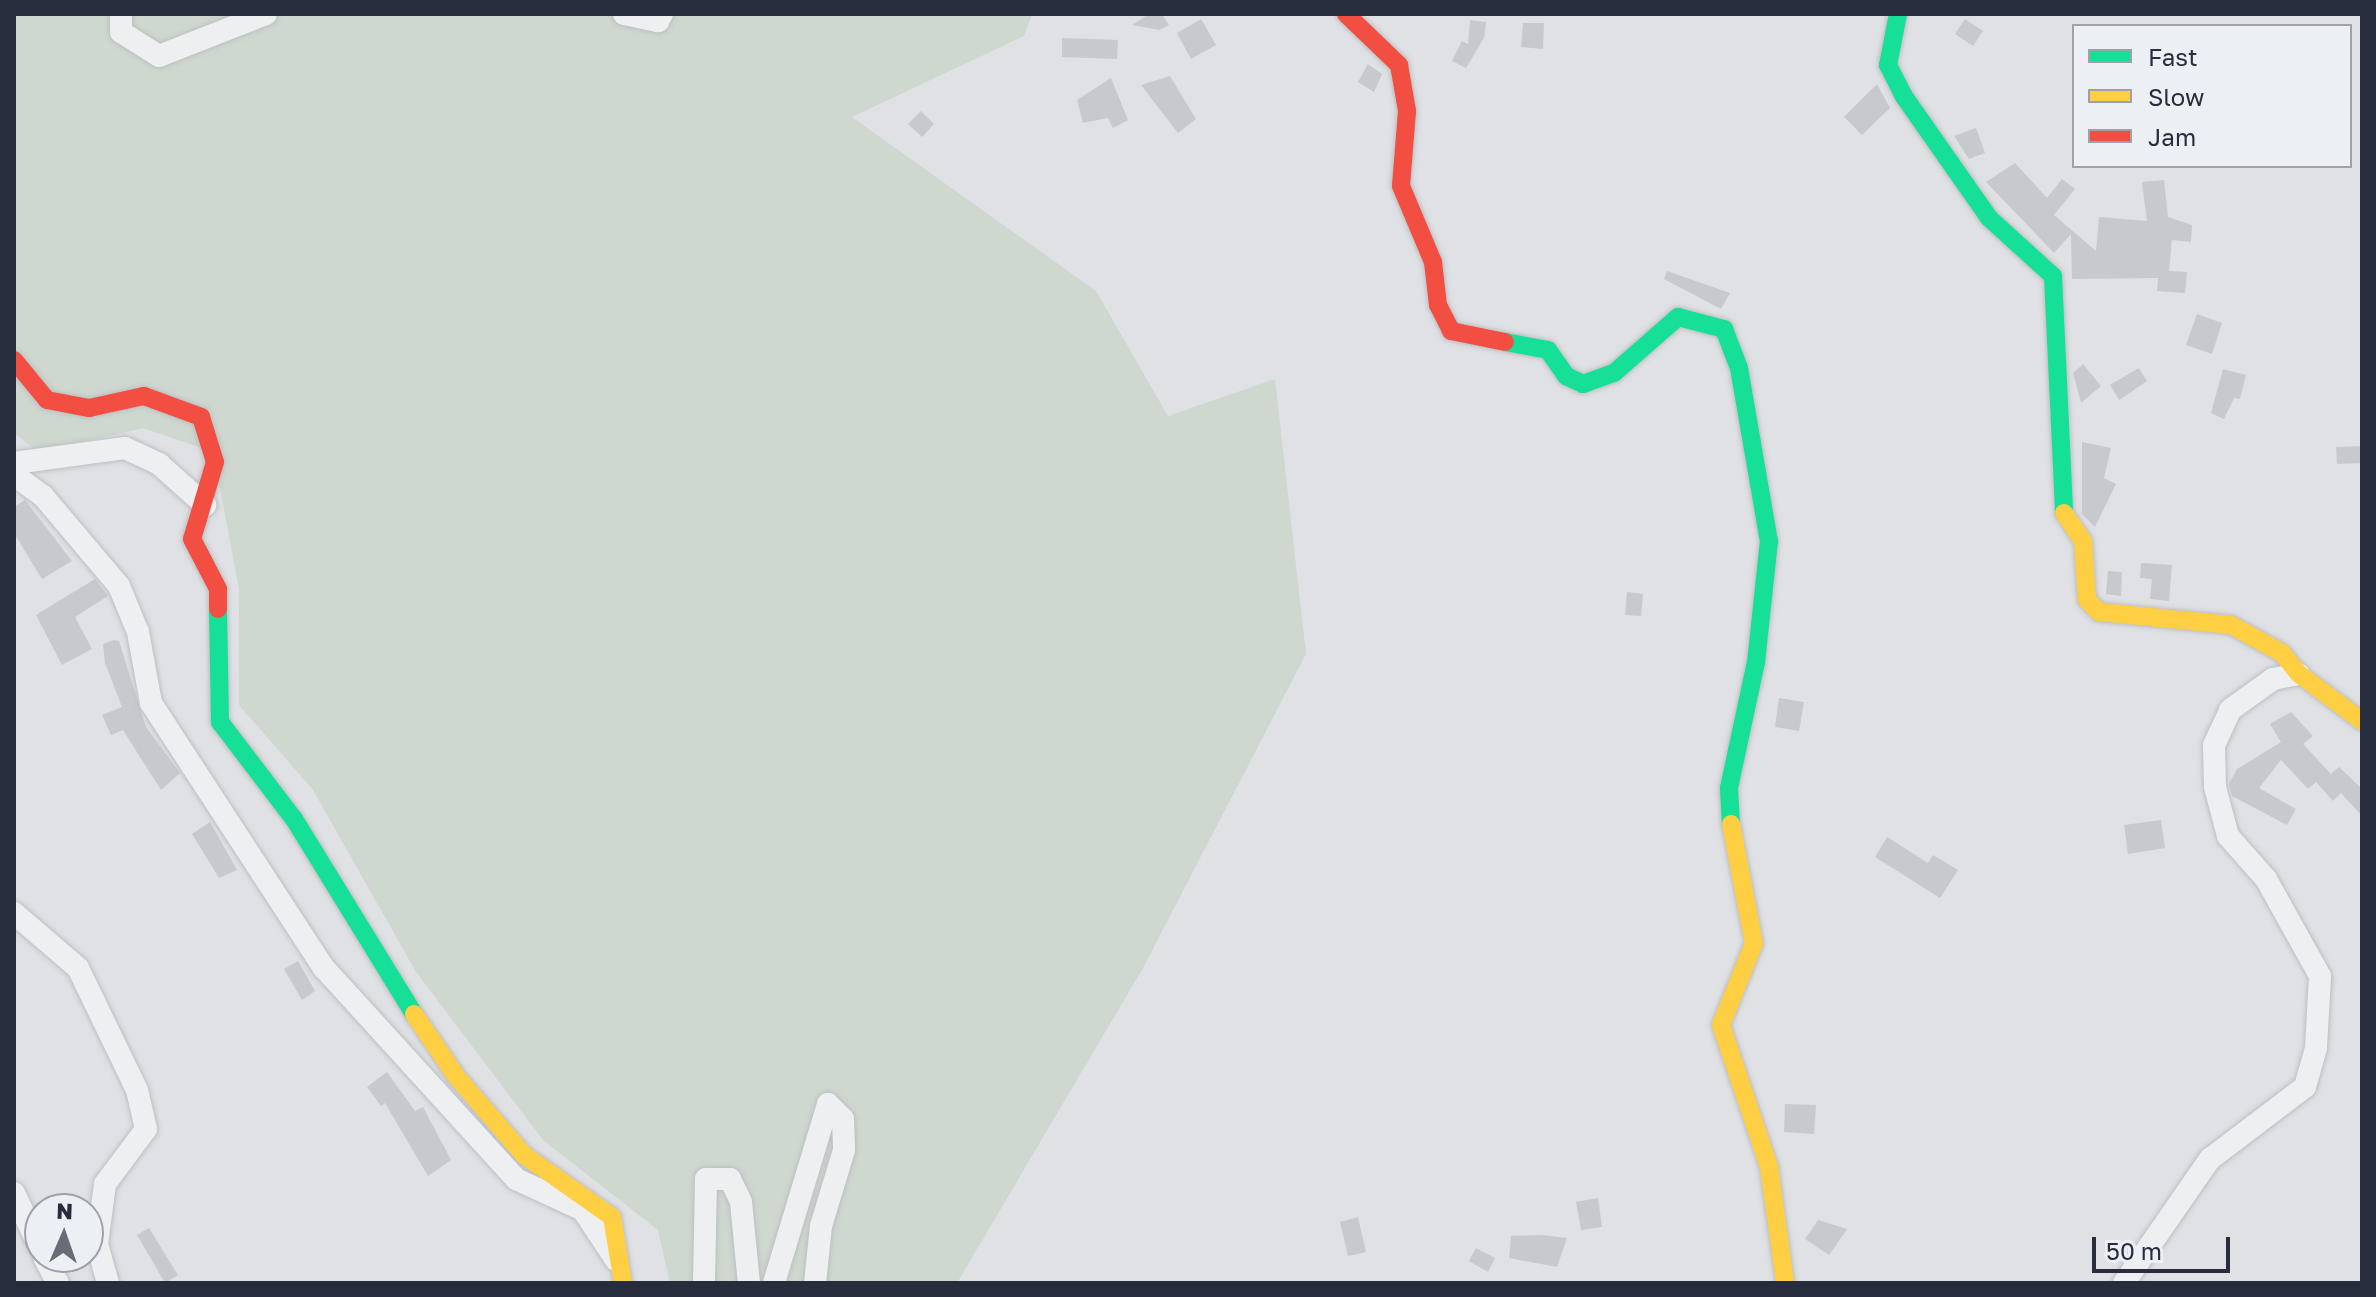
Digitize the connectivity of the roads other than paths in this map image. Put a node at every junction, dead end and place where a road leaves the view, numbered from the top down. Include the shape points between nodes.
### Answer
1 (121, 14) edge
2 (266, 14) edge
3 (624, 14) edge
4 (662, 14) edge
5 (1346, 14) edge
6 (1898, 14) edge
7 (14, 360) edge
8 (14, 463) edge
9 (14, 475) edge
10 (205, 505) junction
11 (2299, 674) junction
12 (2362, 721) edge
13 (14, 913) edge
14 (14, 1193) edge
15 (24, 1214) edge
16 (623, 1277) edge
17 (108, 1283) edge
18 (704, 1283) edge
19 (749, 1283) edge
20 (774, 1283) edge
21 (815, 1283) edge
22 (1785, 1283) edge
23 (2124, 1283) edge

1 - 2 street via 121,32 159,56
3 - 4 street via 658,21
5 - 22 street via 1399,65 1407,111 1401,186 1433,262 1438,305 1451,331 1548,350 1566,376 1583,384 1614,373 1678,317 1724,329 1739,368 1769,541 1756,662 1735,738 1729,788 1733,850 1754,943 1721,1025 1769,1167
6 - 11 street via 1888,65 1903,95 1989,218 2053,276 2052,348 2066,458 2065,522 2083,541 2087,600 2099,612 2231,625 2282,653
7 - 10 street via 47,400 89,408 144,396 201,417 215,462
8 - 10 street via 125,448 159,464
9 - 16 street via 43,496 119,586 138,632 151,703 324,968 516,1179 583,1210
10 - 16 street via 192,539 218,589 220,722 294,819 456,1076 524,1155 612,1217
11 - 12 street
11 - 23 street via 2273,679 2230,710 2214,745 2215,787 2228,836 2266,879 2320,976 2316,1048 2305,1087 2210,1159
13 - 17 street via 78,968 137,1090 146,1129 105,1184 97,1244
14 - 15 street
18 - 19 street via 706,1179 730,1179 741,1202
20 - 21 street via 828,1104 843,1119 844,1150 821,1226

